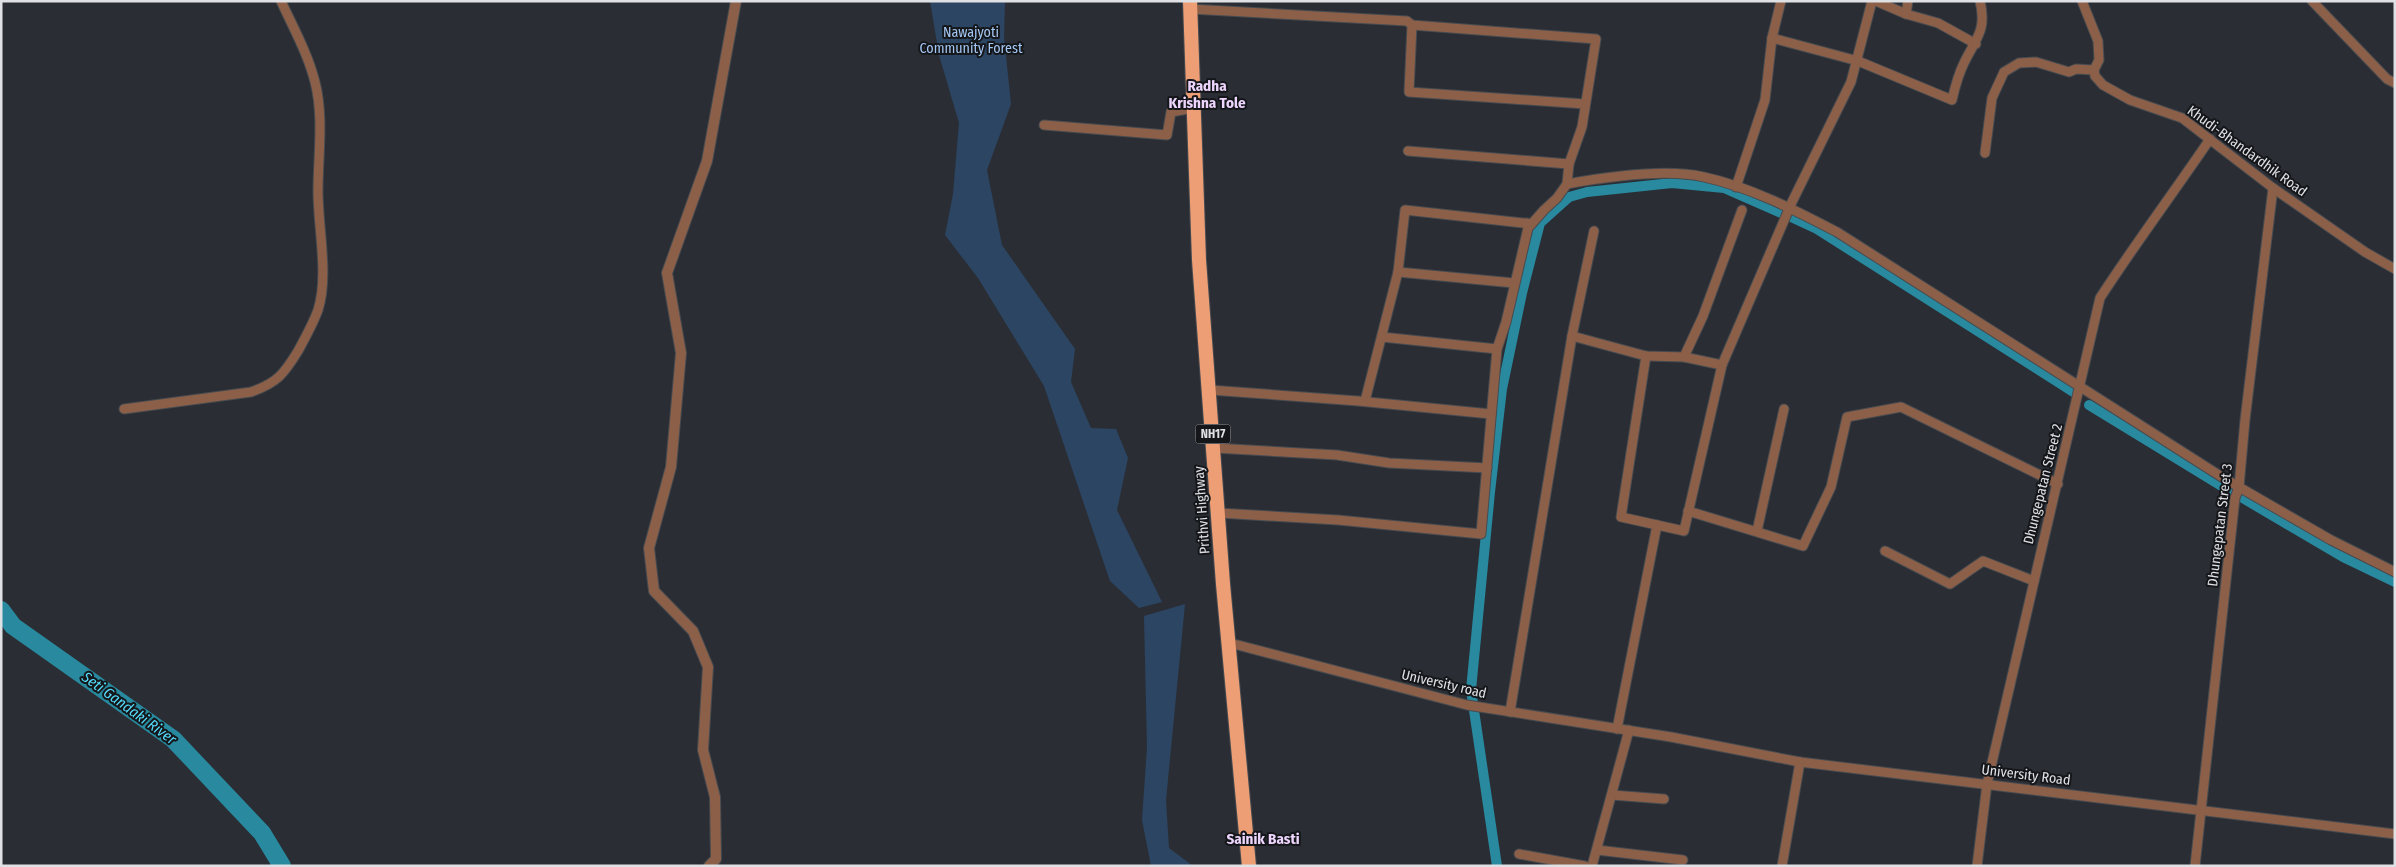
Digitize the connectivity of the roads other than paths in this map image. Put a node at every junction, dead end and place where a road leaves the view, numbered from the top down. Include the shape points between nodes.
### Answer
1 (281, 1) edge
2 (736, 1) edge
3 (1781, 1) edge
4 (1874, 1) edge
5 (1908, 1) edge
6 (1980, 1) edge
7 (2082, 1) edge
8 (2312, 1) edge
9 (1190, 5) edge
10 (1906, 14) junction
11 (1412, 25) junction
12 (1772, 38) junction
13 (1976, 44) junction
14 (1858, 62) junction
15 (2094, 70) junction
16 (2395, 84) edge
17 (1585, 104) junction
18 (1194, 108) junction
19 (1044, 125) dead end
20 (2210, 139) junction
21 (1408, 151) dead end
22 (1985, 153) dead end
23 (1569, 164) junction
24 (1567, 184) junction
25 (1736, 187) junction
26 (2273, 188) junction
27 (1790, 208) junction
28 (1742, 210) dead end
29 (1528, 228) junction
30 (1594, 231) dead end
31 (2395, 269) edge
32 (1398, 272) junction
33 (1514, 283) junction
34 (1572, 336) junction
35 (1382, 337) junction
36 (1497, 349) junction
37 (1646, 356) junction
38 (1684, 357) junction
39 (1722, 365) junction
40 (2080, 388) junction
41 (1210, 390) junction
42 (1365, 401) junction
43 (124, 409) dead end
44 (1784, 410) dead end
45 (1491, 414) junction
46 (1214, 448) junction
47 (1487, 468) junction
48 (2058, 484) junction
49 (2239, 487) junction
50 (1688, 511) junction
51 (1219, 513) junction
52 (1657, 525) junction
53 (1757, 531) junction
54 (1885, 551) dead end
55 (2395, 572) edge
56 (2034, 582) junction
57 (1230, 643) junction
58 (1510, 712) junction
59 (1617, 728) junction
60 (1629, 730) junction
61 (1654, 734) joint
62 (1800, 762) junction
63 (1987, 784) junction
64 (1612, 795) junction
65 (1664, 799) dead end
66 (2202, 809) junction
67 (2395, 834) edge
68 (1597, 850) junction
69 (1519, 854) dead end
70 (1683, 860) dead end
71 (709, 866) edge
72 (1249, 866) edge
73 (1586, 866) edge
74 (1592, 866) edge
75 (1782, 866) edge
76 (1976, 866) edge
77 (2195, 866) edge

1 - 43 street via 316,84 322,265 318,308 286,371 270,385 251,392
2 - 71 street via 707,161 667,273 681,353 671,467 649,548 654,591 693,631 708,666 703,750 715,797 716,859
3 - 12 street
4 - 10 street
4 - 14 street
5 - 10 street
6 - 13 street via 1984,18
7 - 15 street via 2098,41 2098,60
8 - 16 street
9 - 11 street via 1407,22
9 - 18 highway, Prithvi Highway / NH17
10 - 13 street via 1938,23
11 - 17 street via 1410,92
11 - 17 street via 1596,39
12 - 14 street
12 - 25 street via 1765,100
13 - 14 street via 1964,61 1952,100
14 - 27 street
15 - 20 street, Khudi-Bhandardhik Road via 2094,76 2103,84 2130,100 2182,118
15 - 22 street via 2070,72 2036,62 2019,63 2004,72 1992,98
17 - 23 street via 1582,126
18 - 19 street via 1171,112 1167,135
18 - 41 highway, Prithvi Highway / NH17 via 1199,260
20 - 26 street, Khudi-Bhandardhik Road
20 - 40 street, Dhungepatan Street 2 via 2100,298
21 - 23 street
23 - 24 street
24 - 25 street via 1658,174 1702,176
24 - 29 street via 1558,198
25 - 27 street
26 - 31 street, Khudi-Bhandardhik Road
26 - 49 street, Dhungepatan Street 3
27 - 39 street
27 - 40 street via 1837,232
28 - 38 street via 1703,316
29 - 32 street via 1523,223 1405,210
29 - 33 street
30 - 34 street
32 - 33 street
32 - 35 street
33 - 36 street
34 - 37 street
34 - 58 street
35 - 36 street
35 - 42 street
36 - 45 street
37 - 38 street
37 - 52 street via 1621,517
38 - 39 street
39 - 50 street
40 - 48 street, Dhungepatan Street 2
40 - 49 street
41 - 42 street
41 - 46 highway, Prithvi Highway / NH17
42 - 45 street
44 - 53 street
45 - 47 street
46 - 47 street
46 - 51 highway, Prithvi Highway / NH17
47 - 51 street via 1481,534 1338,520
48 - 53 street via 1901,407 1846,417 1831,486 1803,546
48 - 56 street, Dhungepatan Street 2
49 - 55 street via 2331,540
49 - 66 street, Dhungepatan Street 3 via 2235,498
50 - 52 street via 1684,531
50 - 53 street
51 - 57 highway, Prithvi Highway / NH17
52 - 59 street
54 - 56 street via 1950,584 1983,561
56 - 63 street, Dhungepatan Street 2
57 - 58 street, University road via 1467,705
57 - 72 highway, Prithvi Highway / NH17
58 - 59 street, University road
59 - 60 street, University road
60 - 61 street, University road
60 - 64 street
61 - 62 street, University Road
62 - 63 street, University Road
62 - 75 street
63 - 66 street, University Road
63 - 76 street, Dhungepatan Street 2
64 - 65 street
64 - 68 street
66 - 67 street, University Road
66 - 77 street, Dhungepatan Street 3
68 - 70 street
68 - 74 street
69 - 73 street

